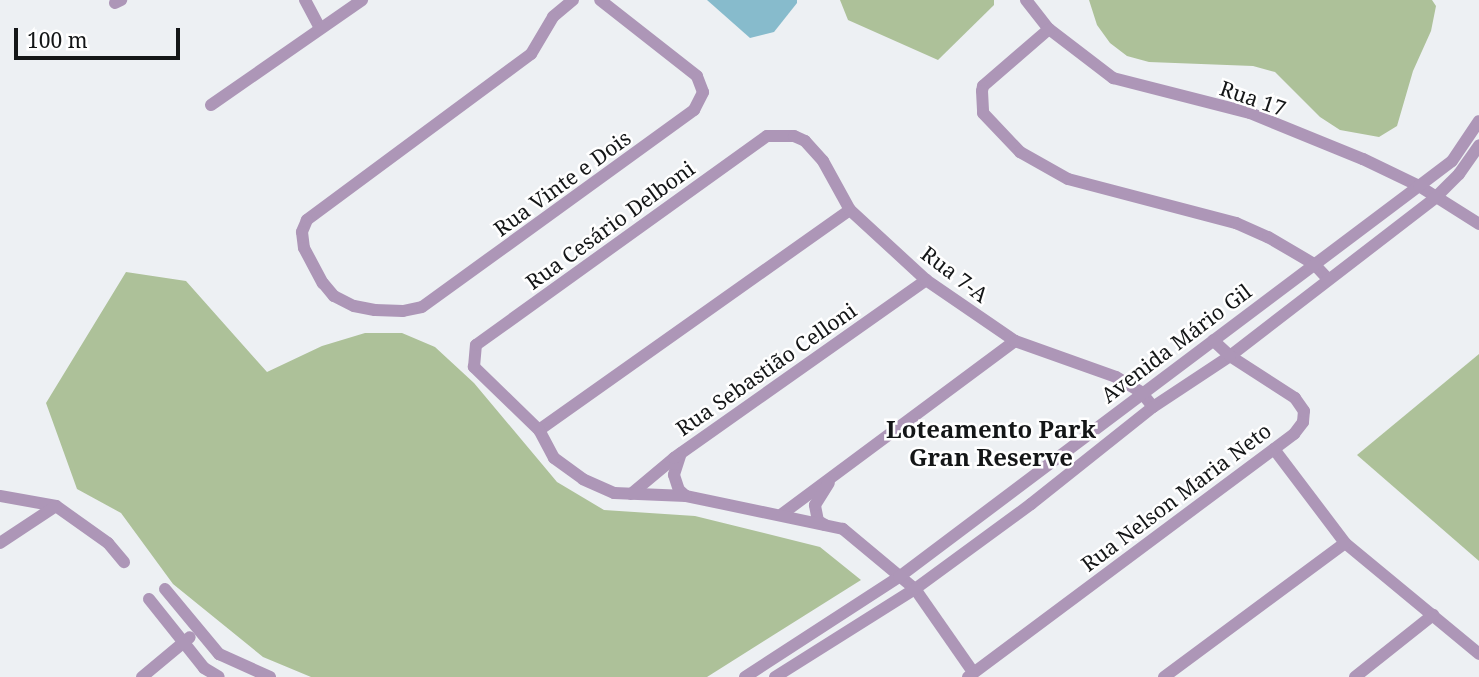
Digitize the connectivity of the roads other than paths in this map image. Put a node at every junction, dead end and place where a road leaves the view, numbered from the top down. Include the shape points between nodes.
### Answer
1 (305, 0) edge
2 (362, 0) edge
3 (573, 0) edge
4 (600, 0) edge
5 (1027, 0) edge
6 (320, 28) junction
7 (1049, 29) junction
8 (211, 105) dead end
9 (1479, 121) edge
10 (767, 136) joint
11 (1479, 145) edge
12 (1419, 186) junction
13 (1435, 198) junction
14 (850, 211) junction
15 (1479, 224) edge
16 (1314, 264) junction
17 (1327, 278) junction
18 (926, 280) junction
19 (1213, 340) junction
20 (1015, 341) junction
21 (1230, 356) junction
22 (1141, 393) junction
23 (1153, 407) junction
24 (539, 430) junction
25 (1274, 449) junction
26 (681, 453) junction
27 (835, 474) junction
28 (1017, 487) junction
29 (631, 494) junction
30 (0, 496) edge
31 (686, 496) junction
32 (1031, 504) junction
33 (56, 506) junction
34 (782, 514) junction
35 (825, 525) junction
36 (0, 543) edge
37 (1345, 543) junction
38 (124, 562) dead end
39 (899, 577) junction
40 (165, 589) dead end
41 (915, 589) junction
42 (149, 599) dead end
43 (1433, 615) junction
44 (199, 631) junction
45 (184, 641) junction
46 (1479, 654) edge
47 (780, 655) junction
48 (789, 669) junction
49 (970, 675) edge
50 (142, 677) edge
51 (219, 677) edge
52 (270, 677) edge
53 (745, 677) edge
54 (775, 677) edge
55 (1164, 677) edge
56 (1355, 677) edge

1 - 6 street
2 - 6 street
3 - 4 street, Rua Vinte e Dois via 553,18 531,54 316,211 303,226 304,248 334,296 375,310 422,307 685,118 702,97 697,76
5 - 7 street, Rua 17
6 - 8 street
7 - 12 street, Rua 17 via 1113,78 1250,113
7 - 16 street via 983,86 984,113 1020,152 1068,179 1236,223
9 - 12 street, Avenida Mário Gil via 1452,161
10 - 14 street, Rua 7-A via 794,136 805,141 823,161
10 - 24 street, Rua Cesário Delboni via 476,345 474,367
11 - 13 street, Avenida Mário Gil
12 - 13 street, Rua 17
12 - 16 street, Avenida Mário Gil
13 - 15 street, Rua 17
13 - 17 street, Avenida Mário Gil
14 - 18 street, Rua 7-A
14 - 24 street
16 - 17 street
16 - 19 street, Avenida Mário Gil
17 - 21 street, Avenida Mário Gil
18 - 20 street, Rua 7-A
18 - 26 street, Rua Sebastião Celloni
19 - 21 street, Rua Nelson Maria Neto
19 - 22 street, Avenida Mário Gil
20 - 22 street, Rua 7-A via 1116,377
20 - 27 street
21 - 23 street, Avenida Mário Gil
21 - 25 street, Rua Nelson Maria Neto via 1295,398 1304,411 1294,434
22 - 23 street, Rua 7-A
22 - 28 street, Avenida Mário Gil
23 - 32 street, Avenida Mário Gil
24 - 29 street via 554,458 583,479 614,493
25 - 37 street
25 - 49 street, Rua Nelson Maria Neto
26 - 29 street, Rua Sebastião Celloni
26 - 31 street via 674,475
27 - 34 street
27 - 35 street via 815,505 818,521
28 - 32 street
28 - 39 street, Avenida Mário Gil
29 - 31 street
30 - 33 street
31 - 34 street
32 - 41 street, Avenida Mário Gil
33 - 36 street
33 - 38 street via 108,543
34 - 35 street
35 - 39 street via 852,534
37 - 43 street
37 - 55 street
39 - 41 street
39 - 47 street, Avenida Mário Gil
40 - 44 street
41 - 48 street, Avenida Mário Gil
41 - 49 street
42 - 45 street
43 - 46 street
43 - 56 street
44 - 45 street
44 - 52 street via 228,661
45 - 50 street
45 - 51 street via 204,668
47 - 48 street
47 - 53 street, Avenida Mário Gil
48 - 54 street, Avenida Mário Gil

